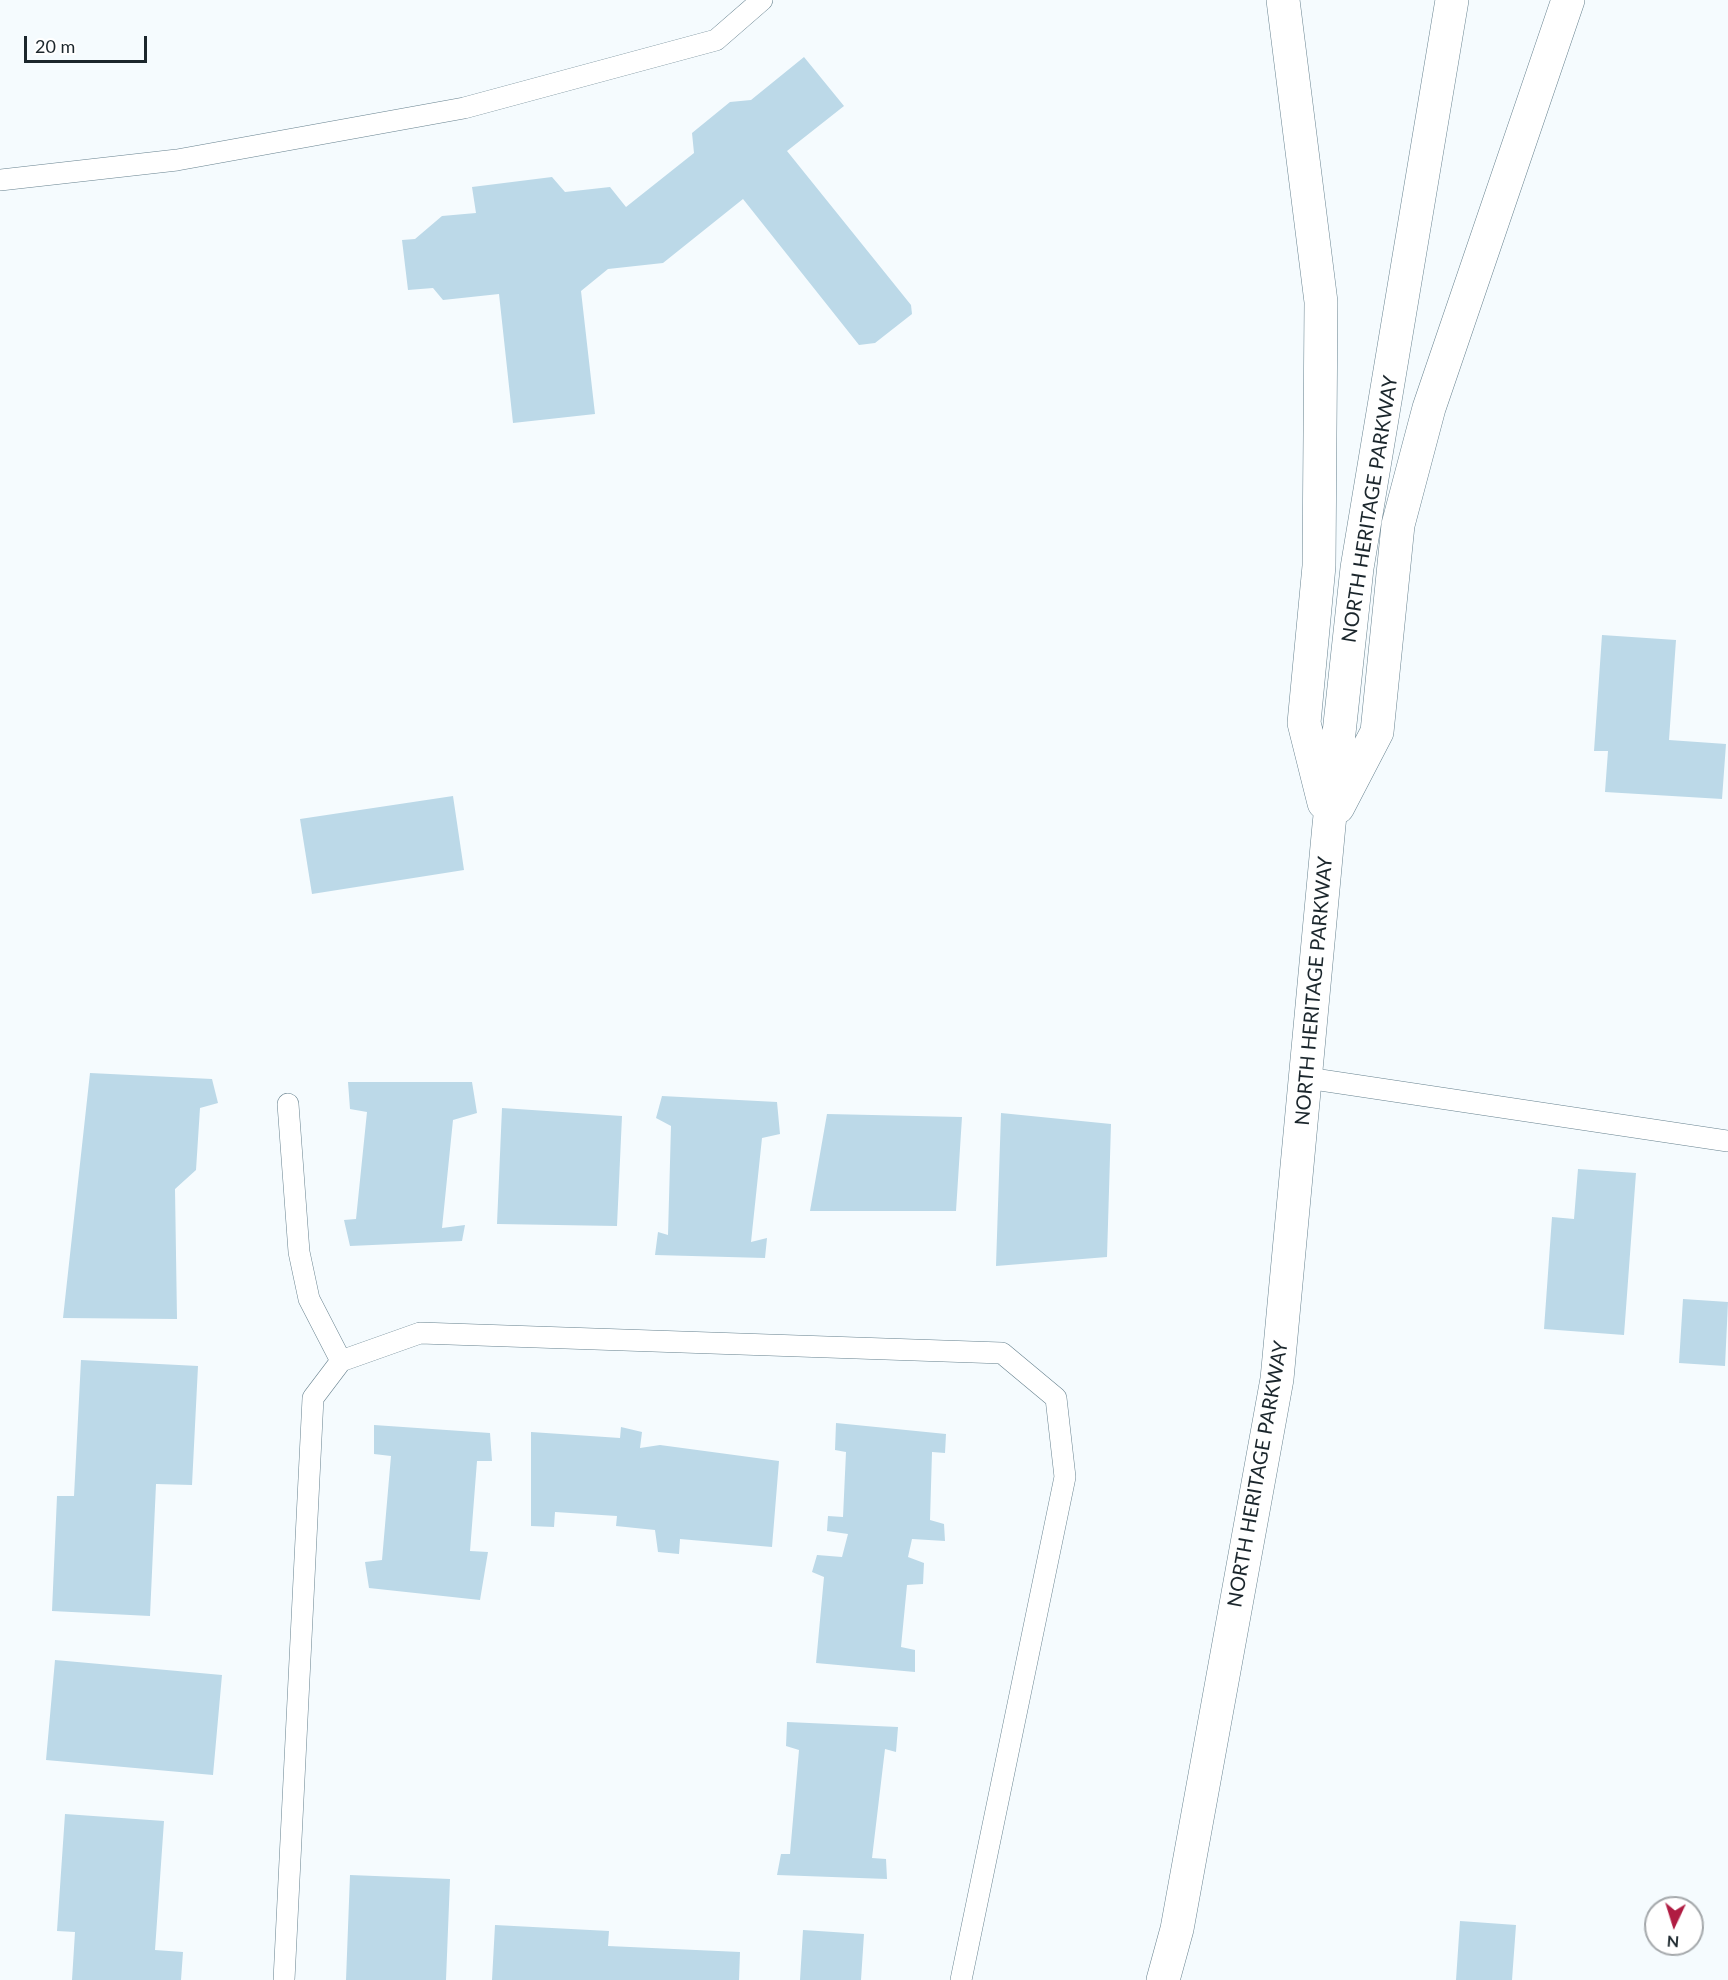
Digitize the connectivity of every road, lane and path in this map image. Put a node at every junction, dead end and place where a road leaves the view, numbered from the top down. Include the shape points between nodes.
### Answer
1 (762, 0) edge
2 (1283, 0) edge
3 (1452, 0) edge
4 (1568, 0) edge
5 (0, 180) edge
6 (1329, 825) junction
7 (1307, 1078) junction
8 (288, 1104) dead end
9 (1728, 1141) edge
10 (341, 1361) junction
11 (284, 1980) edge
12 (961, 1980) edge
13 (1163, 1980) edge

1 - 5 lane via 716,40 464,108 177,160
2 - 6 main road via 1321,302 1319,566 1304,723
3 - 6 main road, NORTH HERITAGE PARKWAY via 1357,568
4 - 6 main road via 1429,408 1398,525 1377,732
6 - 7 main road, NORTH HERITAGE PARKWAY
7 - 9 lane
7 - 13 main road, NORTH HERITAGE PARKWAY via 1277,1379 1179,1917
8 - 10 lane via 299,1252 309,1299
10 - 11 lane via 313,1398
10 - 12 lane via 420,1333 1002,1353 1056,1398 1065,1477

